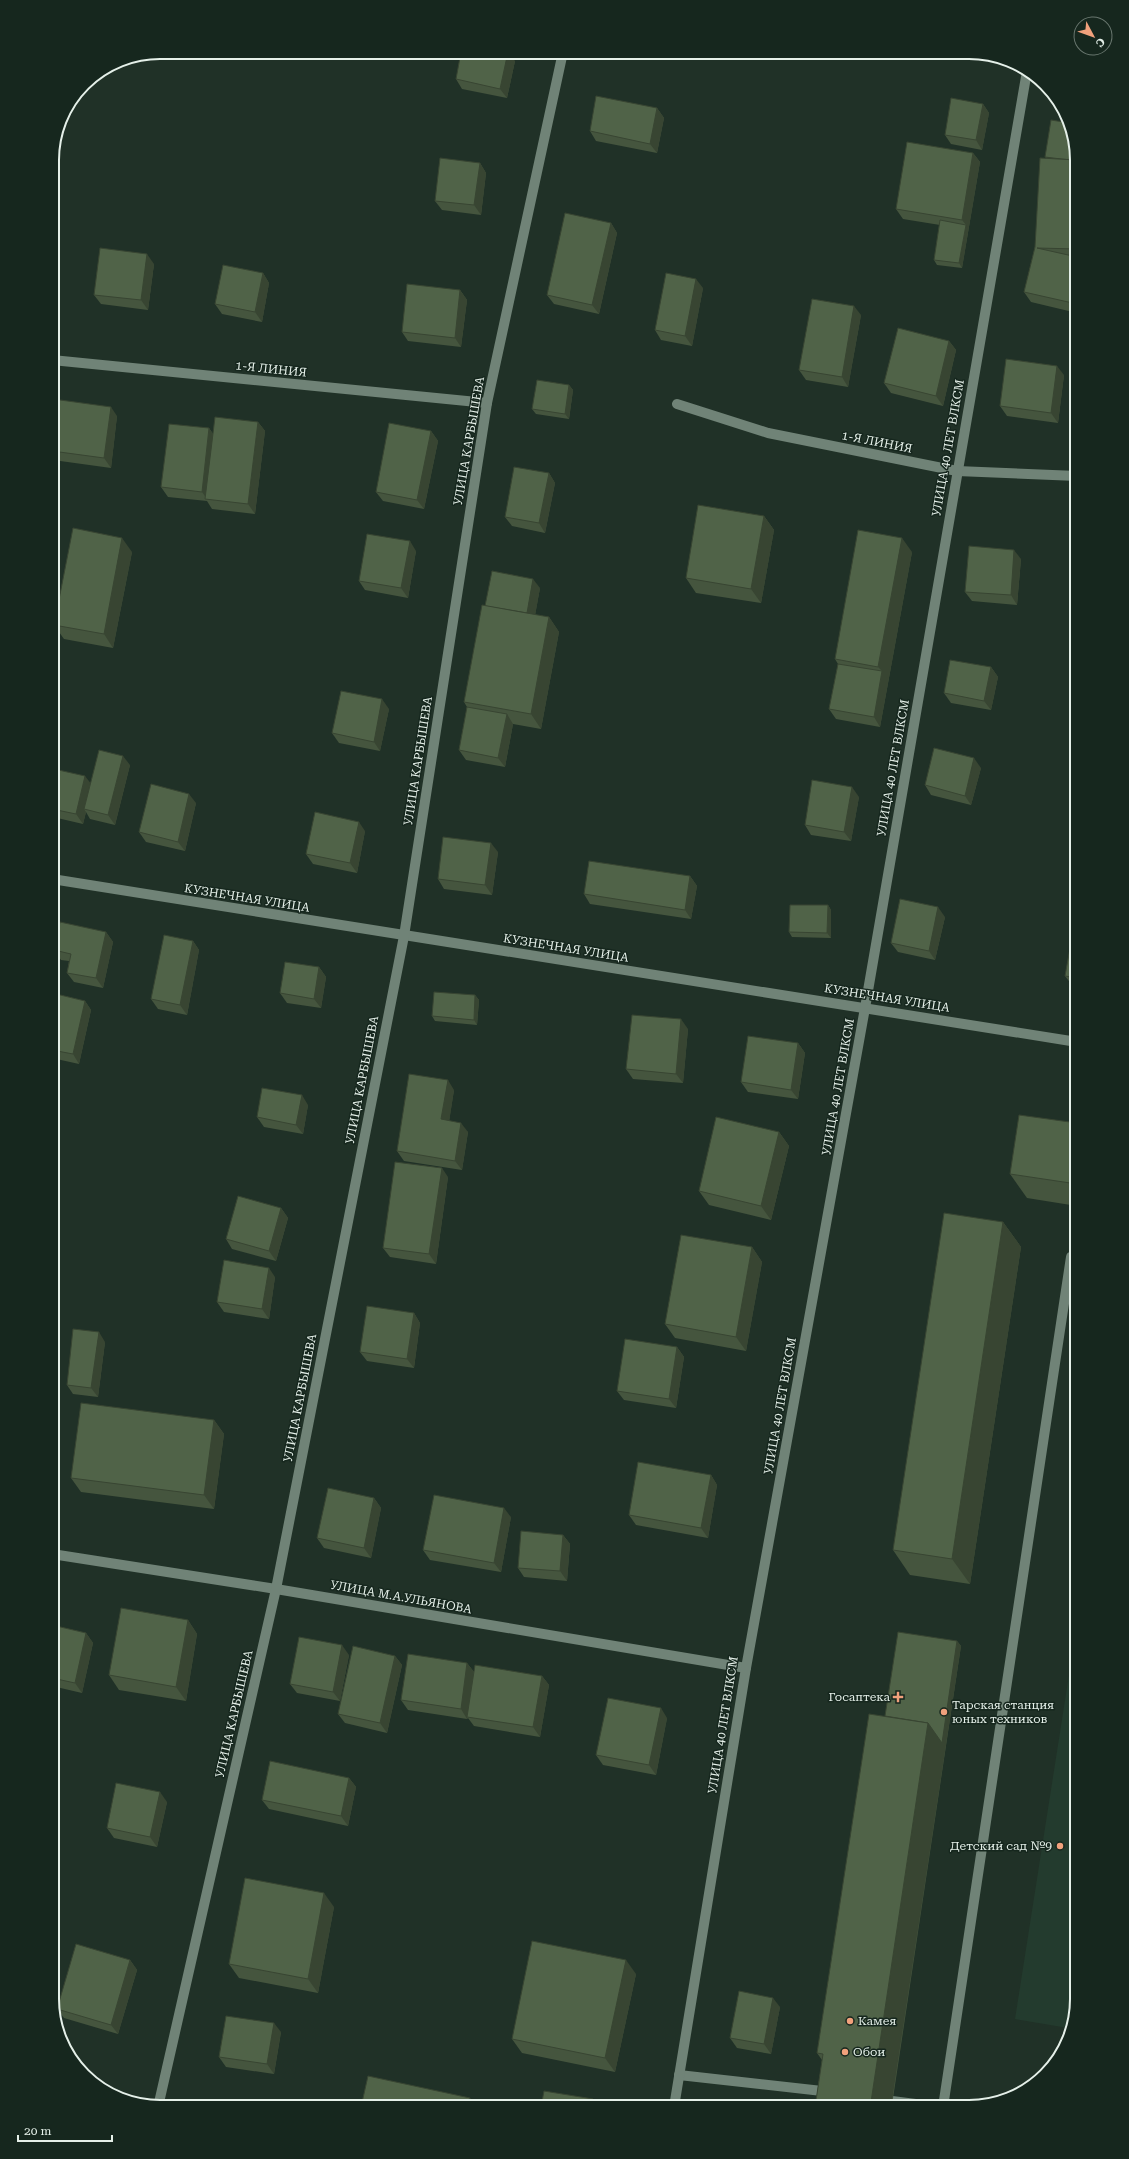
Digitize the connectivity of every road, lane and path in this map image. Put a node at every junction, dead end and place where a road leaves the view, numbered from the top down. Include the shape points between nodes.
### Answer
1 (561, 59) edge
2 (1026, 77) edge
3 (59, 361) edge
4 (487, 403) junction
5 (677, 404) dead end
6 (957, 471) junction
7 (1070, 476) edge
8 (59, 880) edge
9 (404, 936) junction
10 (865, 1008) junction
11 (1070, 1041) edge
12 (1070, 1263) edge
13 (59, 1555) edge
14 (276, 1589) junction
15 (746, 1668) junction
16 (679, 2075) junction
17 (838, 2093) edge
18 (160, 2100) edge
19 (675, 2100) edge
20 (944, 2100) edge

1 - 4 street, УЛИЦА КАРБЫШЕВА
2 - 6 street, УЛИЦА 40 ЛЕТ ВЛКСМ
3 - 4 street, 1-Я ЛИНИЯ
4 - 9 street, УЛИЦА КАРБЫШЕВА
5 - 6 street, 1-Я ЛИНИЯ via 768,433
6 - 7 street, 1-Я ЛИНИЯ
6 - 10 street, УЛИЦА 40 ЛЕТ ВЛКСМ
8 - 9 street, КУЗНЕЧНАЯ УЛИЦА
9 - 10 street, КУЗНЕЧНАЯ УЛИЦА
9 - 14 street, УЛИЦА КАРБЫШЕВА
10 - 11 street, КУЗНЕЧНАЯ УЛИЦА
10 - 15 street, УЛИЦА 40 ЛЕТ ВЛКСМ
12 - 20 street
13 - 14 street, УЛИЦА М.А.УЛЬЯНОВА
14 - 15 street, УЛИЦА М.А.УЛЬЯНОВА
14 - 18 street, УЛИЦА КАРБЫШЕВА
15 - 16 street, УЛИЦА 40 ЛЕТ ВЛКСМ
16 - 17 street
16 - 19 street, УЛИЦА 40 ЛЕТ ВЛКСМ

